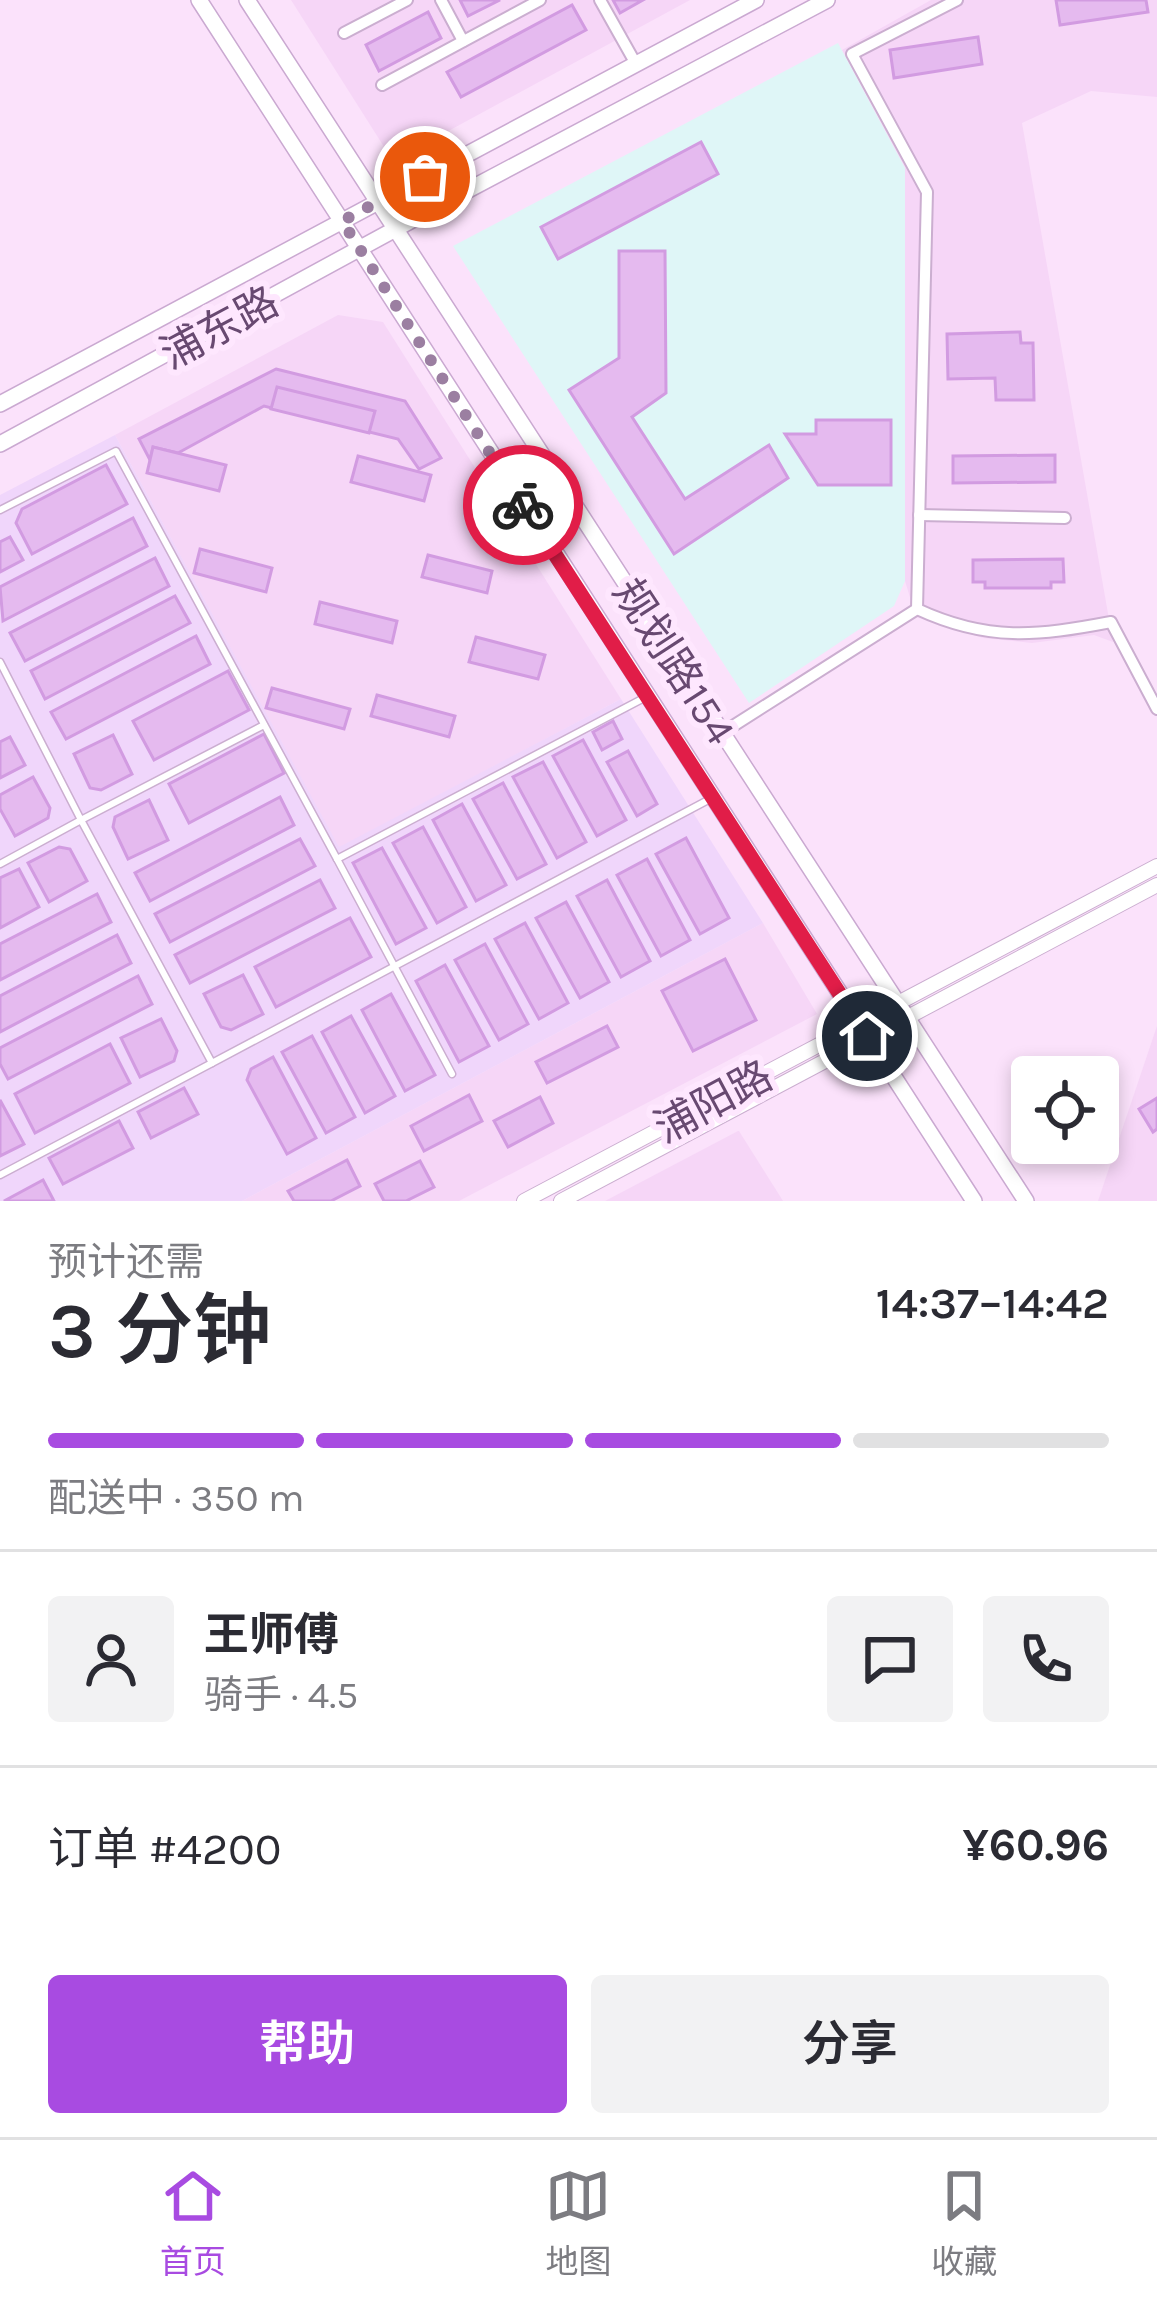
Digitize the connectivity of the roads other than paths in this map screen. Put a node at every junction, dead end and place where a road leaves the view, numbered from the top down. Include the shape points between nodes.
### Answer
1 (199, 0) edge
2 (248, 0) edge
3 (407, 0) edge
4 (441, 0) edge
5 (540, 0) edge
6 (600, 0) edge
7 (756, 0) edge
8 (827, 0) edge
9 (957, 0) edge
10 (344, 33) dead end
11 (464, 41) junction
12 (636, 64) junction
13 (382, 85) dead end
14 (377, 204) junction
15 (342, 221) junction
16 (394, 230) junction
17 (359, 251) junction
18 (0, 404) edge
19 (0, 444) edge
20 (0, 510) edge
21 (920, 514) junction
22 (1065, 518) dead end
23 (917, 609) junction
24 (0, 662) edge
25 (647, 696) junction
26 (1157, 709) edge
27 (264, 724) junction
28 (722, 733) junction
29 (712, 798) junction
30 (81, 820) junction
31 (337, 859) junction
32 (0, 864) edge
33 (1157, 866) edge
34 (1157, 885) edge
35 (393, 967) junction
36 (902, 1010) junction
37 (863, 1031) junction
38 (212, 1063) junction
39 (452, 1074) dead end
40 (0, 1175) edge
41 (524, 1201) edge
42 (561, 1201) edge
43 (974, 1201) edge
44 (1026, 1201) edge

1 - 15 main road, 规划路154
2 - 14 main road, 规划路154
3 - 10 street
4 - 11 street
5 - 11 street
6 - 12 street
7 - 12 main road, 浦东路
8 - 16 main road, 浦东路
9 - 21 street via 852,54 927,192
11 - 13 street
12 - 14 main road, 浦东路
14 - 15 main road, 浦东路
14 - 16 main road, 规划路154
15 - 17 main road, 规划路154
15 - 18 main road, 浦东路
16 - 17 main road, 浦东路
16 - 28 main road, 规划路154
17 - 19 main road, 浦东路
17 - 25 main road, 规划路154
20 - 27 lane via 116,451
21 - 22 street
21 - 23 street
23 - 26 street via 1015,636 1111,622
23 - 28 street
24 - 30 lane
25 - 29 main road, 规划路154
25 - 31 lane
27 - 30 lane
27 - 31 lane
28 - 36 main road, 规划路154
29 - 35 lane
29 - 37 main road, 规划路154
30 - 32 lane
30 - 38 lane
31 - 35 lane
33 - 36 street, 浦阳路
34 - 36 street, 浦阳路
35 - 38 lane
35 - 39 lane
36 - 37 street, 浦阳路
36 - 44 main road, 规划路154
37 - 41 street, 浦阳路
37 - 42 street, 浦阳路
37 - 43 main road, 规划路154
38 - 40 lane

